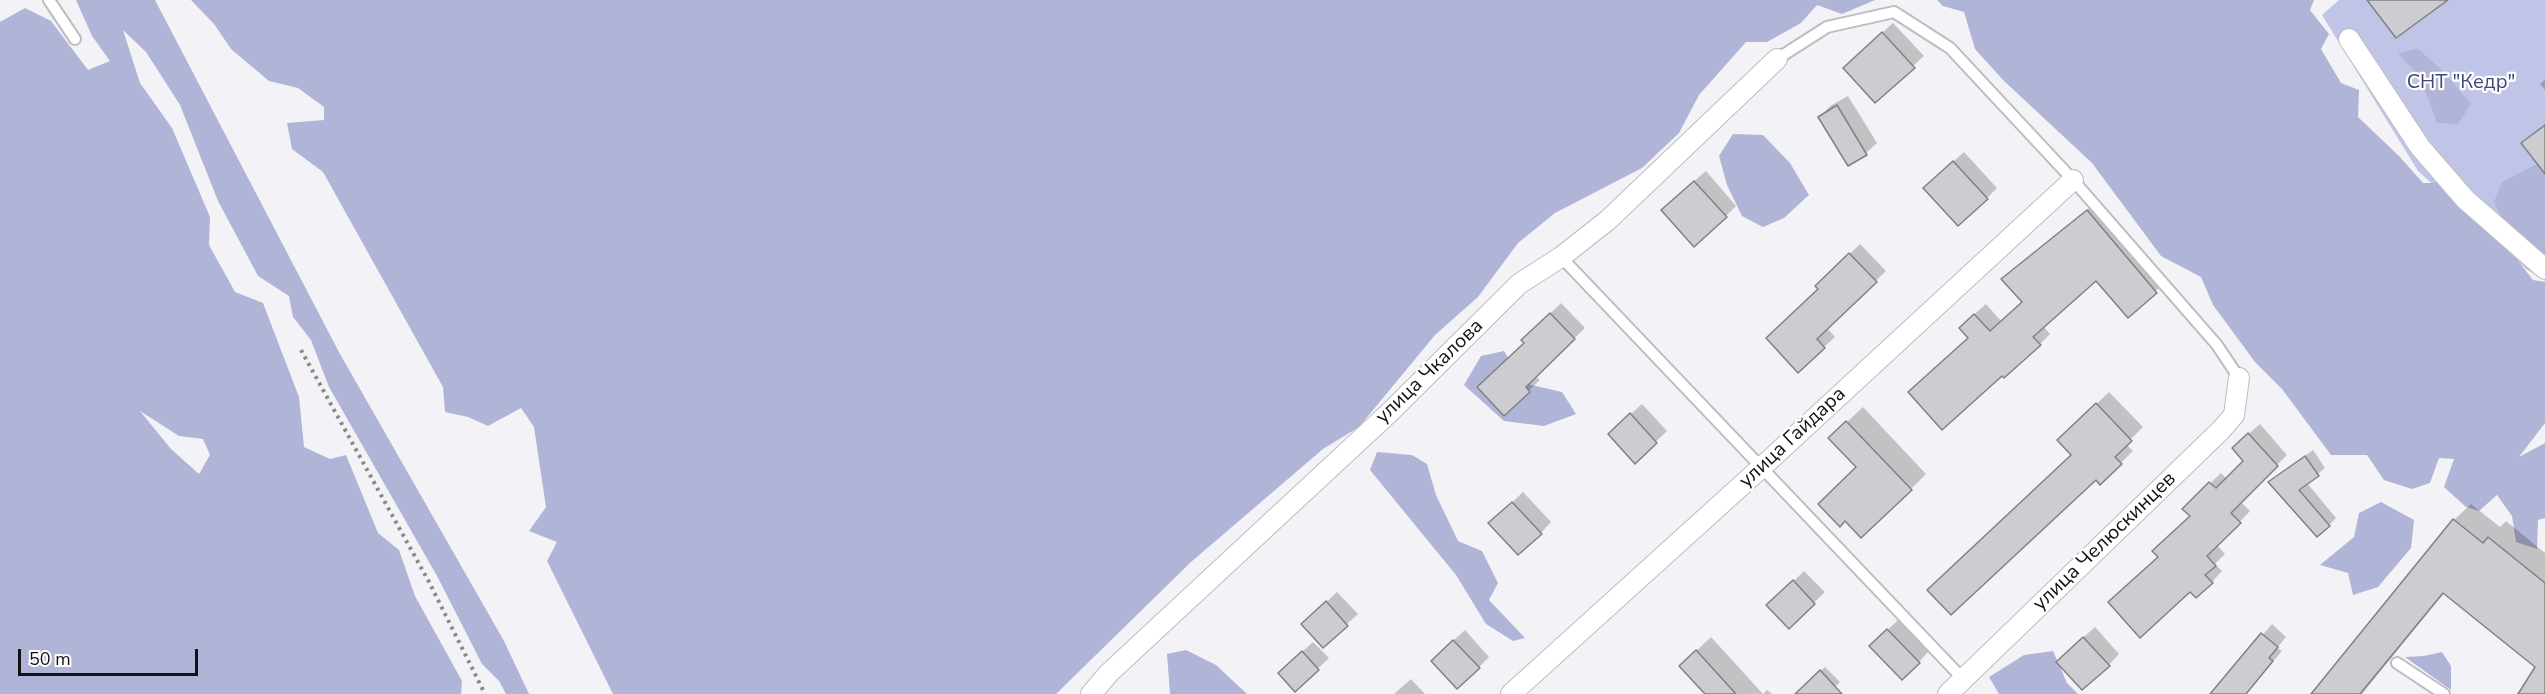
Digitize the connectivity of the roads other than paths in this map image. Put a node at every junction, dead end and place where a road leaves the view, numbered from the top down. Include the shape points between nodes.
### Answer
1 (49, 0) edge
2 (75, 39) dead end
3 (2349, 39) dead end
4 (1777, 59) joint
5 (2073, 180) junction
6 (1561, 257) junction
7 (2545, 269) edge
8 (2239, 378) joint
9 (1763, 466) junction
10 (2397, 663) dead end
11 (1963, 679) junction
12 (1091, 694) edge
13 (1511, 694) edge
14 (1948, 694) edge
15 (2444, 694) edge

1 - 2 lane
3 - 7 street via 2420,147 2465,199
4 - 5 lane via 1827,27 1894,12 1950,48
4 - 6 street, улица Чкалова via 1608,220
5 - 8 lane via 2217,345
5 - 9 street, улица Гайдара
6 - 9 lane
6 - 12 street, улица Чкалова via 1519,284 1389,413
8 - 11 street, улица Челюскинцев via 2234,415 2221,430
9 - 11 lane
9 - 13 street, улица Гайдара
10 - 15 lane
11 - 14 street, улица Челюскинцев

